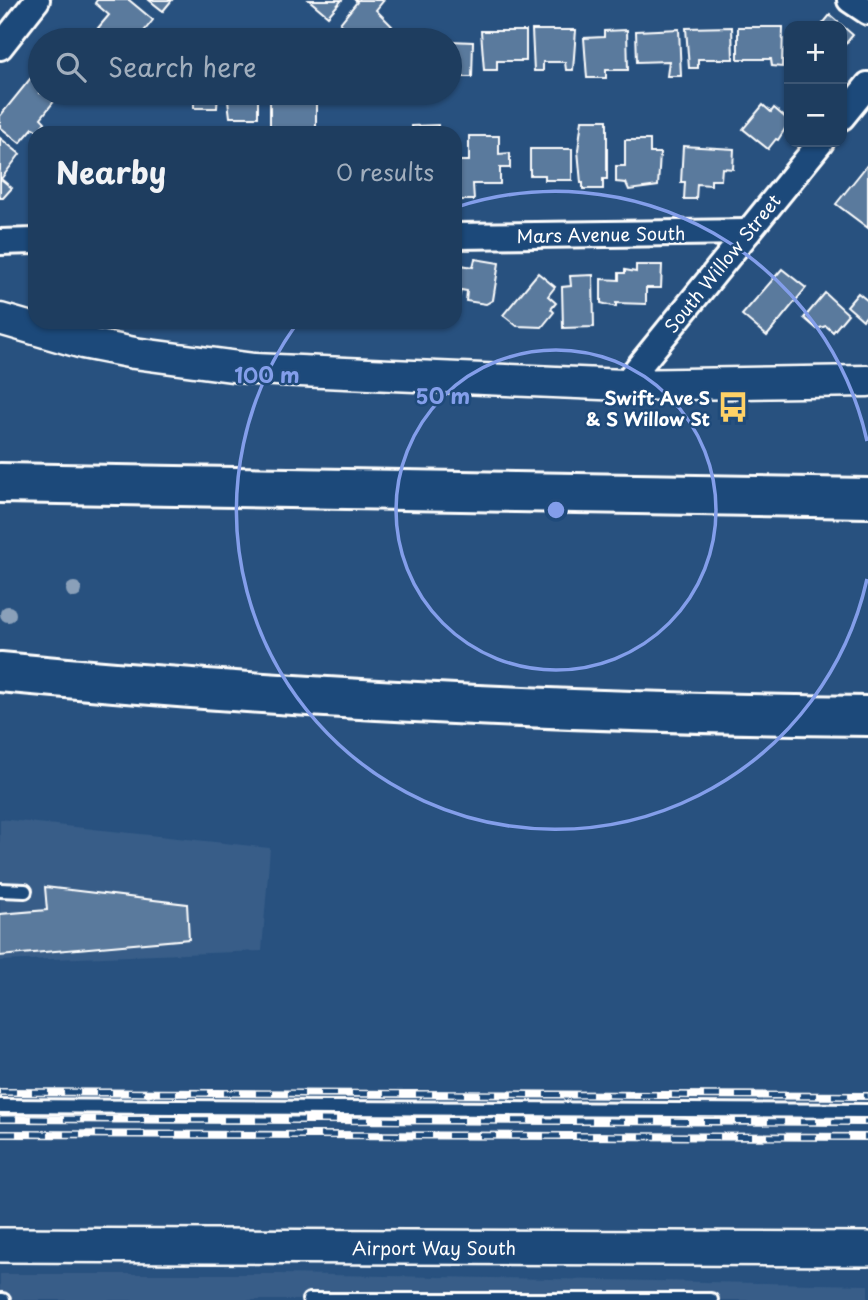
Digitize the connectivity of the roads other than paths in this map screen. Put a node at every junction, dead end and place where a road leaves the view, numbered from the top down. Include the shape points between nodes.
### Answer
1 (37, 0) edge
2 (850, 0) edge
3 (868, 12) edge
4 (0, 47) edge
5 (868, 85) edge
6 (847, 111) edge
7 (817, 147) edge
8 (748, 232) junction
9 (462, 236) edge
10 (28, 241) edge
11 (0, 242) edge
12 (0, 318) edge
13 (28, 326) edge
14 (37, 329) edge
15 (868, 381) edge
16 (624, 385) junction
17 (0, 471) edge
18 (0, 483) edge
19 (98, 487) junction
20 (868, 498) edge
21 (0, 672) edge
22 (868, 716) edge
23 (0, 890) edge
24 (25, 891) dead end
25 (0, 1106) edge
26 (868, 1111) edge
27 (0, 1245) edge
28 (868, 1249) edge
29 (309, 1300) edge
30 (487, 1300) edge
31 (641, 1300) edge
32 (711, 1300) edge

1 - 4 street
2 - 3 street
5 - 6 street
7 - 8 street, South Willow Street
8 - 9 street, Mars Avenue South
8 - 16 street, South Willow Street
10 - 11 street
12 - 13 street
14 - 16 street via 83,343 215,365
15 - 16 street
17 - 19 highway
18 - 19 highway
19 - 20 highway
21 - 22 highway via 199,690 644,713
23 - 24 lane
25 - 26 lane
27 - 28 main road, Airport Way South
29 - 30 lane
30 - 31 lane
31 - 32 lane

